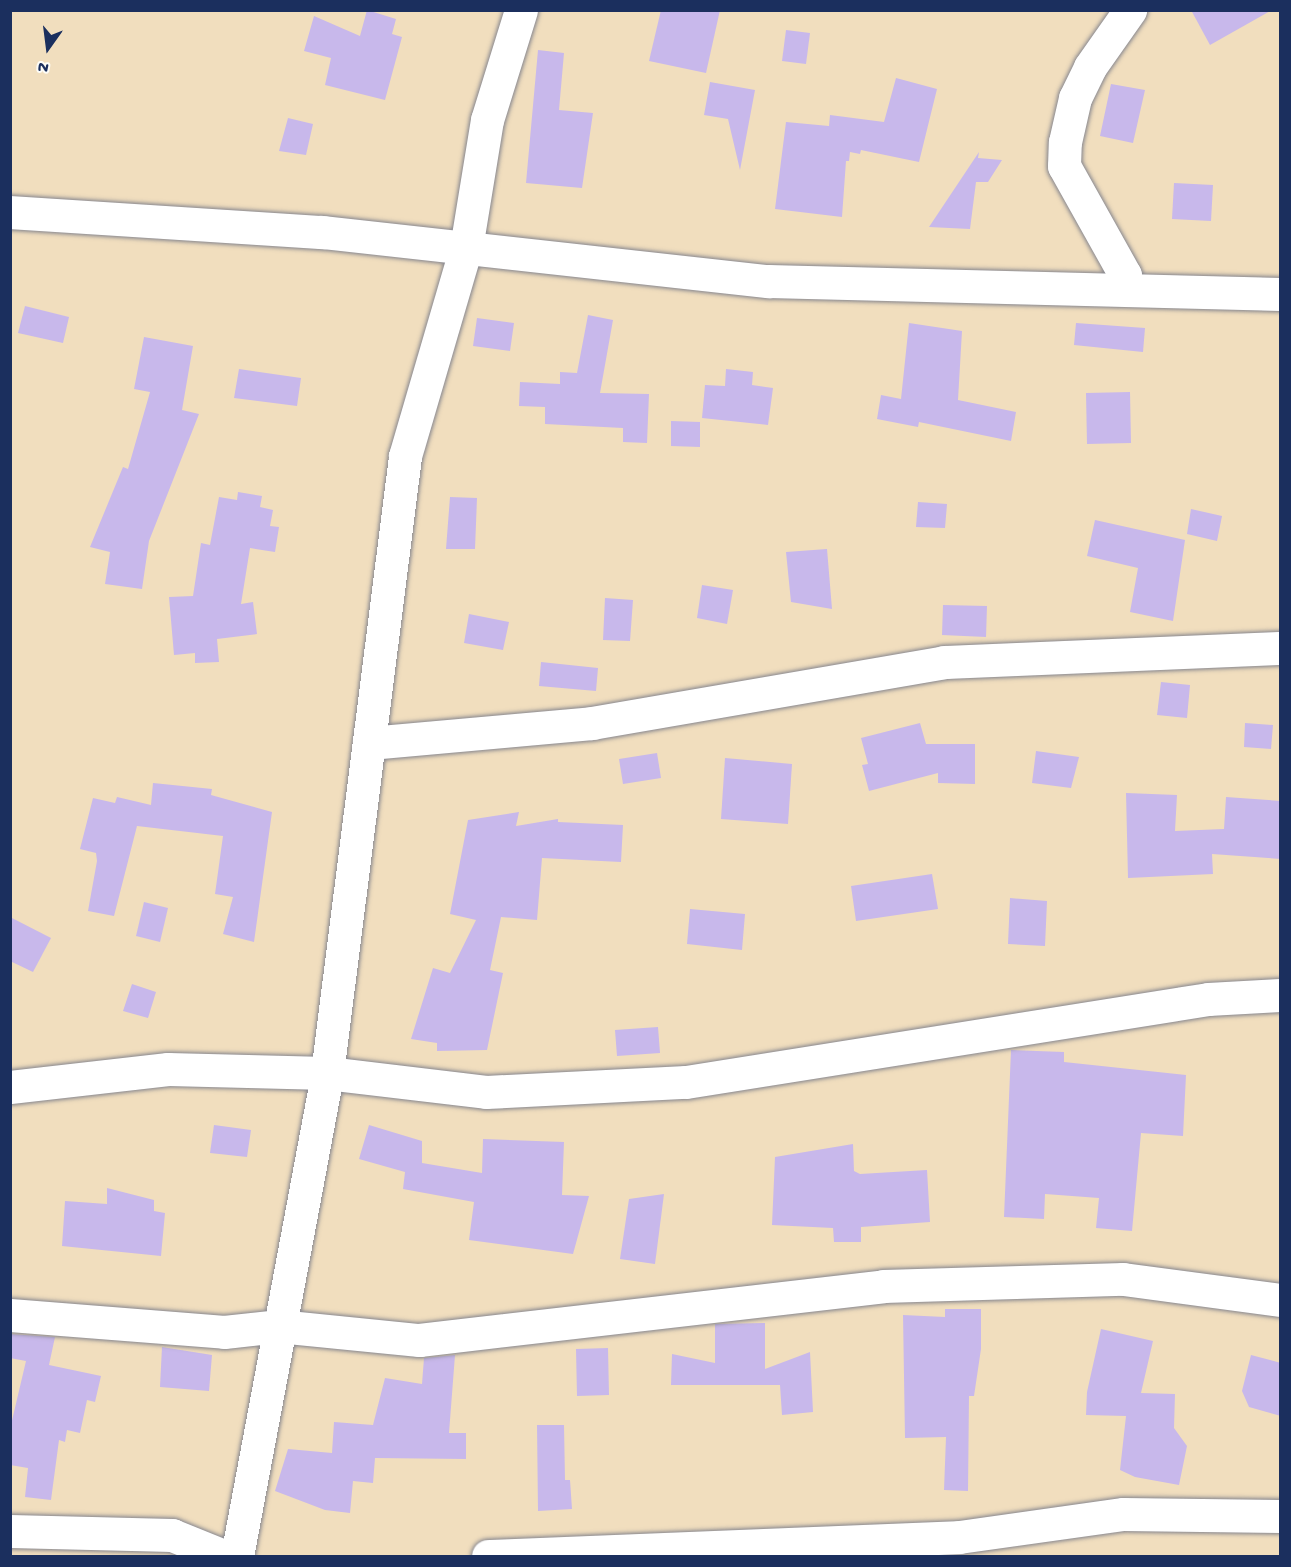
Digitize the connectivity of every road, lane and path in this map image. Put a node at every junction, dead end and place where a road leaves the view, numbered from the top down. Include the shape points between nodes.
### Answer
1 (521, 10) edge
2 (1130, 10) edge
3 (10, 212) edge
4 (466, 248) junction
5 (1125, 289) junction
6 (1281, 294) edge
7 (1281, 648) edge
8 (369, 743) junction
9 (1281, 995) edge
10 (327, 1073) junction
11 (10, 1087) edge
12 (1281, 1300) edge
13 (10, 1315) edge
14 (278, 1326) junction
15 (1281, 1516) edge
16 (10, 1531) edge
17 (224, 1557) edge
18 (237, 1557) edge
19 (488, 1557) edge

1 - 4 street via 487,120
2 - 5 street via 1090,67 1075,98 1065,158 1074,184 1125,275
3 - 4 street via 322,232
4 - 5 street via 768,281
4 - 8 street via 405,456
5 - 6 street
7 - 8 street via 944,662 592,723
8 - 10 street
9 - 10 street via 1208,999 686,1082 486,1092
10 - 11 street via 168,1070
10 - 14 street
12 - 14 street via 1111,1280 883,1286 419,1340
13 - 14 street via 224,1332
14 - 18 street
15 - 19 street via 1123,1514 960,1537
16 - 17 street via 172,1534

